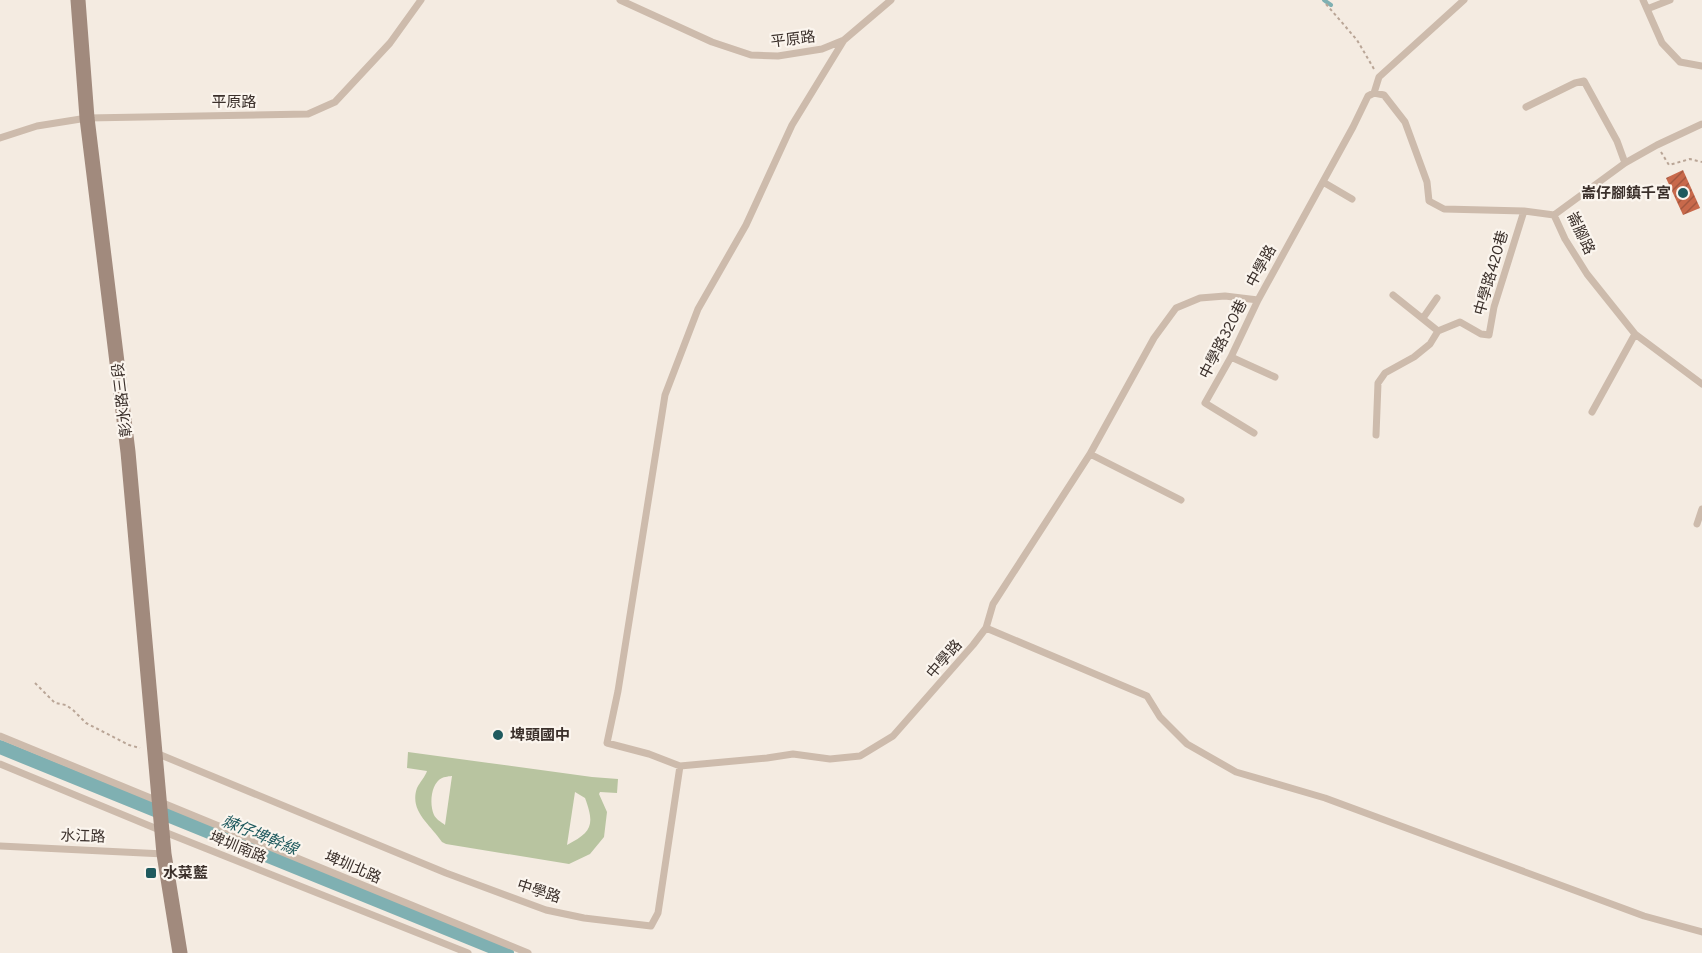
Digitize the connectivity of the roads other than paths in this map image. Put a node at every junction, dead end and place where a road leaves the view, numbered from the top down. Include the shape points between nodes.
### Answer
1 (78, 0) edge
2 (421, 0) edge
3 (621, 0) edge
4 (891, 0) edge
5 (1464, 0) edge
6 (1643, 0) edge
7 (1670, 0) edge
8 (1647, 9) junction
9 (844, 40) junction
10 (1702, 66) edge
11 (1374, 93) junction
12 (1526, 107) dead end
13 (87, 118) junction
14 (1702, 124) edge
15 (0, 138) edge
16 (1625, 163) junction
17 (1323, 182) junction
18 (1352, 199) dead end
19 (1524, 211) junction
20 (1554, 215) junction
21 (1393, 295) dead end
22 (1437, 298) dead end
23 (1258, 300) junction
24 (1423, 318) junction
25 (1438, 331) junction
26 (1635, 334) junction
27 (1231, 357) junction
28 (1275, 377) dead end
29 (1702, 384) edge
30 (1592, 412) dead end
31 (1254, 433) dead end
32 (1376, 435) dead end
33 (1090, 454) junction
34 (1180, 500) dead end
35 (1702, 509) edge
36 (1696, 524) dead end
37 (986, 628) junction
38 (0, 736) edge
39 (156, 753) junction
40 (0, 764) edge
41 (680, 765) junction
42 (160, 801) junction
43 (162, 831) junction
44 (0, 846) edge
45 (164, 854) junction
46 (1702, 932) edge
47 (180, 953) edge
48 (468, 953) edge
49 (528, 953) edge

1 - 13 main road, 彰水路三段
2 - 13 lane, 平原路 via 390,43 335,102 308,114
3 - 9 lane, 平原路 via 712,42 751,55 778,56 822,49
4 - 9 lane, 平原路
5 - 11 lane, 中學路 via 1379,77
6 - 8 lane
7 - 8 lane
8 - 10 lane via 1662,43 1680,62
9 - 41 lane via 792,125 746,225 698,309 665,395 607,743
11 - 17 lane, 中學路 via 1368,96
11 - 19 lane via 1384,94 1405,122 1427,182 1429,201 1444,209
12 - 16 lane via 1584,81
13 - 15 lane, 平原路 via 37,126
13 - 39 main road, 彰水路三段 via 128,452
14 - 16 lane, 崙腳路
16 - 20 lane, 崙腳路
17 - 18 lane
17 - 23 lane, 中學路
19 - 20 lane
19 - 25 lane, 中學路420巷 via 1489,335 1460,322
20 - 26 lane, 崙腳路 via 1587,274
21 - 24 lane
22 - 24 lane
23 - 27 lane, 中學路320巷
23 - 33 lane, 中學路 via 1200,298 1176,308 1154,338
24 - 25 lane
25 - 32 lane via 1430,344 1385,373 1378,383
26 - 29 lane, 崙腳路
26 - 30 lane
27 - 28 lane
27 - 31 lane, 中學路320巷 via 1205,403
33 - 34 lane
33 - 37 lane, 中學路 via 993,604
35 - 36 lane
37 - 41 lane, 中學路 via 893,736 860,756 830,759 793,754
37 - 46 lane via 1147,696 1160,717 1187,744 1236,772 1325,798 1644,916
38 - 42 lane, 埤圳北路
39 - 41 lane, 中學路 via 446,873 546,910 651,926 658,913
39 - 42 main road, 彰水路三段
40 - 43 lane, 埤圳南路
42 - 43 main road, 彰水路三段
42 - 49 lane, 埤圳北路
43 - 45 main road, 彰水路三段
43 - 48 lane, 埤圳南路
44 - 45 lane, 水江路
45 - 47 main road, 彰水路三段

